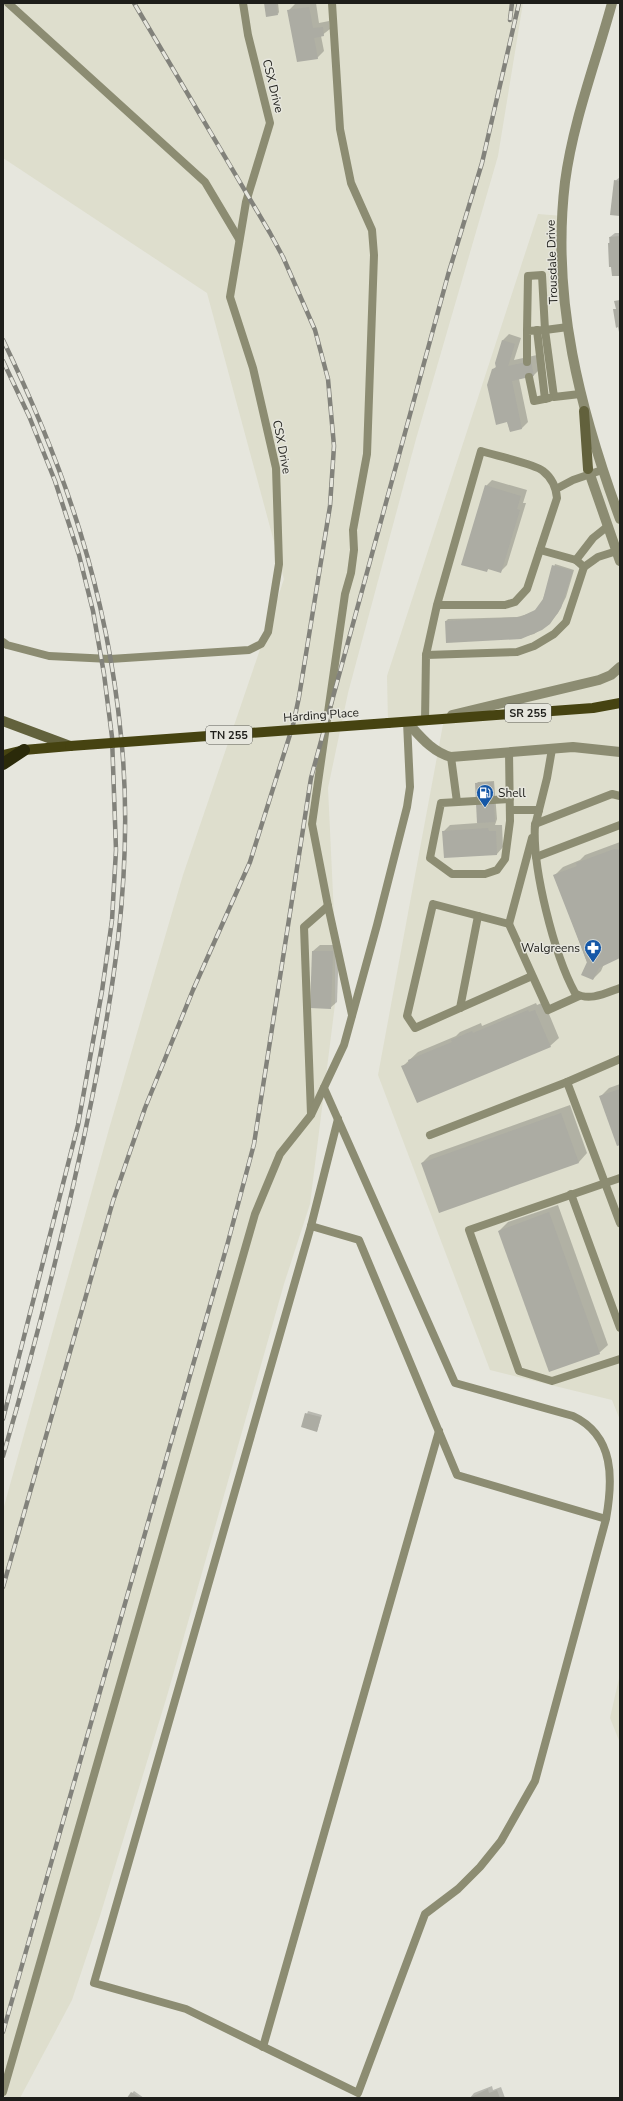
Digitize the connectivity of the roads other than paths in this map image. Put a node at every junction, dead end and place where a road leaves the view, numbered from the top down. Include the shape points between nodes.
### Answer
1 (8, 3) edge
2 (243, 3) edge
3 (332, 3) edge
4 (612, 3) edge
5 (239, 239) junction
6 (568, 327) junction
7 (541, 330) junction
8 (527, 332) junction
9 (527, 362) dead end
10 (529, 377) dead end
11 (580, 394) junction
12 (554, 397) junction
13 (545, 399) junction
14 (584, 411) junction
15 (602, 470) junction
16 (589, 472) junction
17 (556, 489) junction
18 (611, 493) junction
19 (620, 508) edge
20 (620, 519) edge
21 (608, 526) junction
22 (540, 550) junction
23 (619, 554) edge
24 (576, 560) junction
25 (584, 567) junction
26 (437, 605) junction
27 (3, 642) edge
28 (426, 655) junction
29 (620, 667) edge
30 (620, 703) edge
31 (436, 719) junction
32 (3, 720) edge
33 (425, 720) junction
34 (407, 722) junction
35 (388, 724) joint
36 (3, 746) edge
37 (70, 746) junction
38 (552, 749) junction
39 (24, 750) junction
40 (509, 752) junction
41 (620, 752) edge
42 (3, 755) edge
43 (451, 757) junction
44 (3, 764) edge
45 (620, 796) edge
46 (510, 799) junction
47 (457, 802) junction
48 (510, 810) junction
49 (539, 810) junction
50 (535, 824) junction
51 (620, 825) edge
52 (536, 857) junction
53 (328, 906) junction
54 (478, 916) junction
55 (509, 924) junction
56 (532, 976) junction
57 (620, 988) edge
58 (579, 996) junction
59 (460, 1008) junction
60 (352, 1016) junction
61 (620, 1059) edge
62 (567, 1082) junction
63 (324, 1088) junction
64 (311, 1115) junction
65 (338, 1119) junction
66 (430, 1135) dead end
67 (620, 1178) edge
68 (606, 1183) junction
69 (571, 1194) junction
70 (620, 1223) edge
71 (311, 1226) junction
72 (620, 1328) edge
73 (620, 1359) edge
74 (439, 1431) junction
75 (606, 1519) junction
76 (263, 2047) junction
77 (3, 2092) edge

1 - 5 lane via 205,182
2 - 5 lane, CSX Drive via 248,35 270,123 246,202
3 - 53 lane via 340,129 351,183 372,230 374,263 367,454 353,530 351,573 345,594 312,824
4 - 6 street, Trousdale Drive via 581,108 565,181 562,246
5 - 27 lane, CSX Drive via 230,297 253,368 276,468 279,564 268,632 261,644 249,650 110,659 49,656
6 - 7 lane
6 - 11 street, Trousdale Drive
7 - 8 lane
7 - 8 lane via 542,275 528,276
7 - 12 lane
7 - 13 lane
8 - 9 lane
10 - 13 lane via 534,401
11 - 12 lane
11 - 14 street, Trousdale Drive
12 - 13 lane
14 - 15 street, Trousdale Drive
14 - 16 main road
15 - 16 lane
15 - 18 street, Trousdale Drive
16 - 17 lane
16 - 21 street
17 - 22 lane via 557,498
17 - 26 lane via 542,469 481,452
18 - 19 street
18 - 20 street, Trousdale Drive
21 - 23 street
21 - 24 lane via 593,538
22 - 24 lane
22 - 26 lane via 527,589 515,602 505,605
23 - 25 lane via 598,557
24 - 25 lane
25 - 28 lane via 569,616 561,628 544,641 517,652
26 - 28 lane
28 - 33 lane
29 - 31 street via 611,675 599,680
30 - 31 main road, Harding Place / SR 255 via 592,708
31 - 33 main road, Harding Place / SR 255
32 - 37 main road, TN 255
33 - 34 main road, Harding Place / SR 255
34 - 35 main road, Harding Place / SR 255
34 - 43 street via 432,748
34 - 60 lane via 410,787 407,807
35 - 37 main road, Harding Place / TN 255, bridge
36 - 39 main road, Harding Place / TN 255
37 - 39 main road, Harding Place / TN 255
38 - 40 street
38 - 41 street via 573,747
38 - 49 lane
39 - 42 main road, Harding Place / TN 255
39 - 44 highway
40 - 43 street
40 - 46 lane
43 - 47 lane
45 - 50 lane via 612,794
46 - 47 lane
46 - 48 lane
47 - 48 lane via 441,803 430,858 452,874 485,874 497,870 505,859
48 - 49 lane
49 - 50 lane
50 - 52 lane
50 - 55 lane
51 - 52 lane
52 - 58 lane via 562,965 575,993
53 - 60 lane
53 - 64 lane via 304,927
54 - 55 lane
54 - 59 lane
54 - 59 lane via 433,904 407,1016 415,1028
55 - 56 lane
56 - 58 lane via 548,1010
56 - 59 lane
57 - 58 lane via 596,996
60 - 63 lane via 344,1045
61 - 62 lane
62 - 66 lane
62 - 68 lane
63 - 64 lane
63 - 65 lane
64 - 77 lane via 280,1154 255,1214
65 - 71 lane
65 - 75 lane via 455,1383 573,1416 589,1426 603,1446 610,1472 611,1486
67 - 68 lane
68 - 69 lane
68 - 70 lane
69 - 72 lane
69 - 73 lane via 469,1230 519,1371 552,1381
71 - 74 lane via 360,1240
71 - 76 lane via 94,1983 186,2009
74 - 75 lane via 457,1474
74 - 76 lane
75 - 76 lane via 535,1781 501,1841 480,1867 458,1889 425,1914 358,2093

